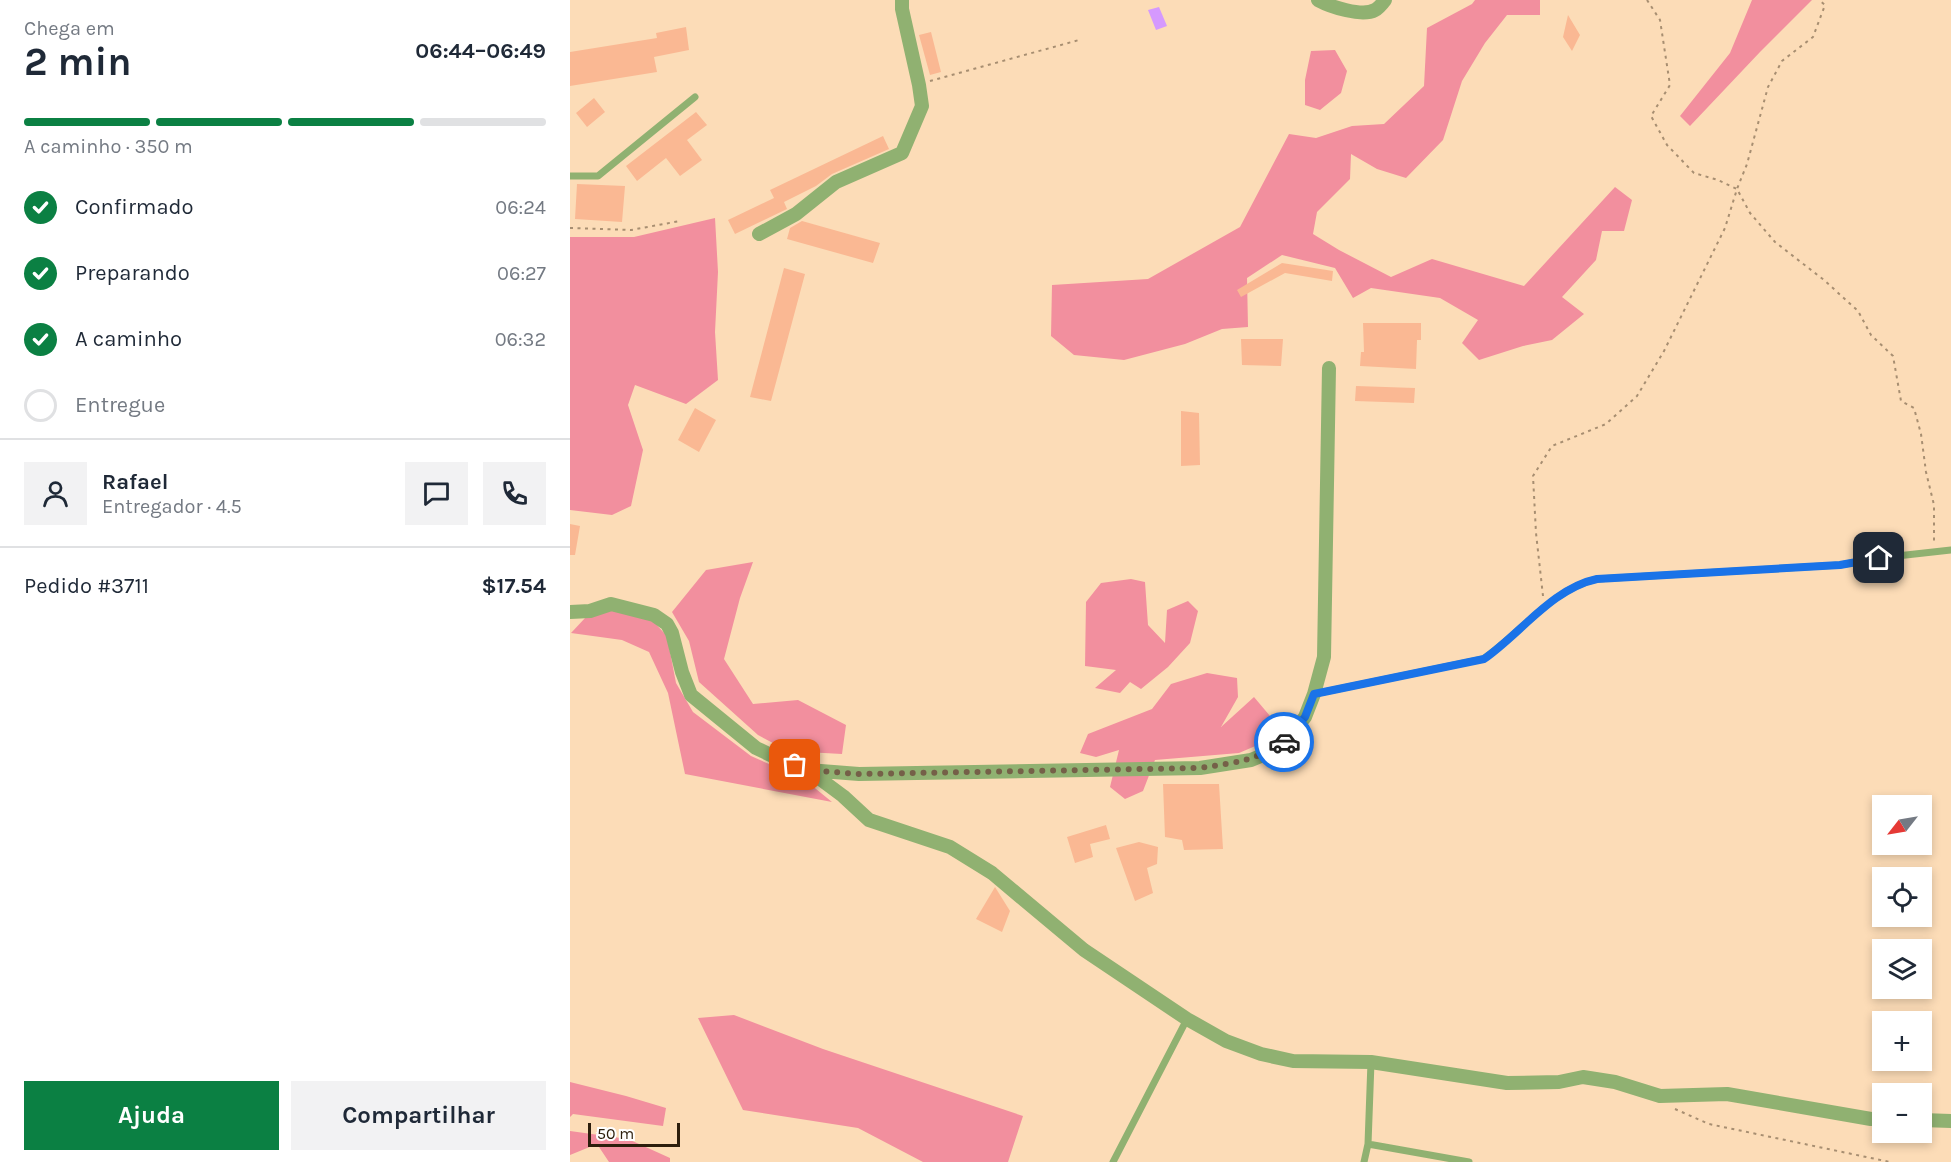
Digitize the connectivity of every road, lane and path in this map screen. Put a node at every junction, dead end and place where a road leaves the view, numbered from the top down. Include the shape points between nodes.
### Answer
1 (903, 0) edge
2 (1318, 0) edge
3 (1386, 0) edge
4 (1647, 0) edge
5 (1820, 0) edge
6 (1079, 40) dead end
7 (919, 85) junction
8 (695, 97) dead end
9 (570, 176) edge
10 (1737, 189) junction
11 (680, 221) dead end
12 (570, 228) edge
13 (759, 234) dead end
14 (1329, 368) dead end
15 (1951, 550) edge
16 (1934, 552) junction
17 (1545, 608) junction
18 (570, 612) edge
19 (1314, 694) junction
20 (808, 770) junction
21 (1187, 1019) junction
22 (1371, 1062) junction
23 (1667, 1105) dead end
24 (1872, 1119) edge
25 (1932, 1120) edge
26 (1951, 1121) edge
27 (1368, 1144) junction
28 (1113, 1162) edge
29 (1364, 1162) edge
30 (1469, 1162) edge
31 (1890, 1162) edge

1 - 7 street
2 - 3 street via 1364,14 1377,10
4 - 10 path via 1660,20 1670,85 1651,116 1667,145 1694,173
5 - 10 path via 1825,5 1813,37 1782,61 1768,87
6 - 7 path
7 - 13 street via 922,106 902,153 836,182 796,214
8 - 9 lane via 598,176
10 - 16 path via 1750,213 1775,242 1858,311 1871,335 1893,356 1901,401 1914,408 1921,434 1934,505
10 - 17 path via 1725,228 1664,351 1637,396 1606,424 1552,446 1533,476
11 - 12 path via 631,230
14 - 19 street via 1324,657
15 - 16 lane
16 - 17 lane via 1840,565 1597,579 1582,582
17 - 19 lane via 1484,659
18 - 20 street via 615,604 660,619 672,633 685,683 694,699 756,748
19 - 20 street via 1305,717 1277,747 1251,760 1200,768 859,774
20 - 21 street via 869,820 950,847 992,873 1084,950
21 - 22 street via 1226,1041 1261,1054 1293,1061
21 - 28 lane
22 - 24 street via 1507,1083 1559,1082 1583,1077 1660,1096 1728,1094
22 - 27 lane
23 - 31 path via 1709,1124
25 - 26 street
27 - 29 lane
27 - 30 lane

